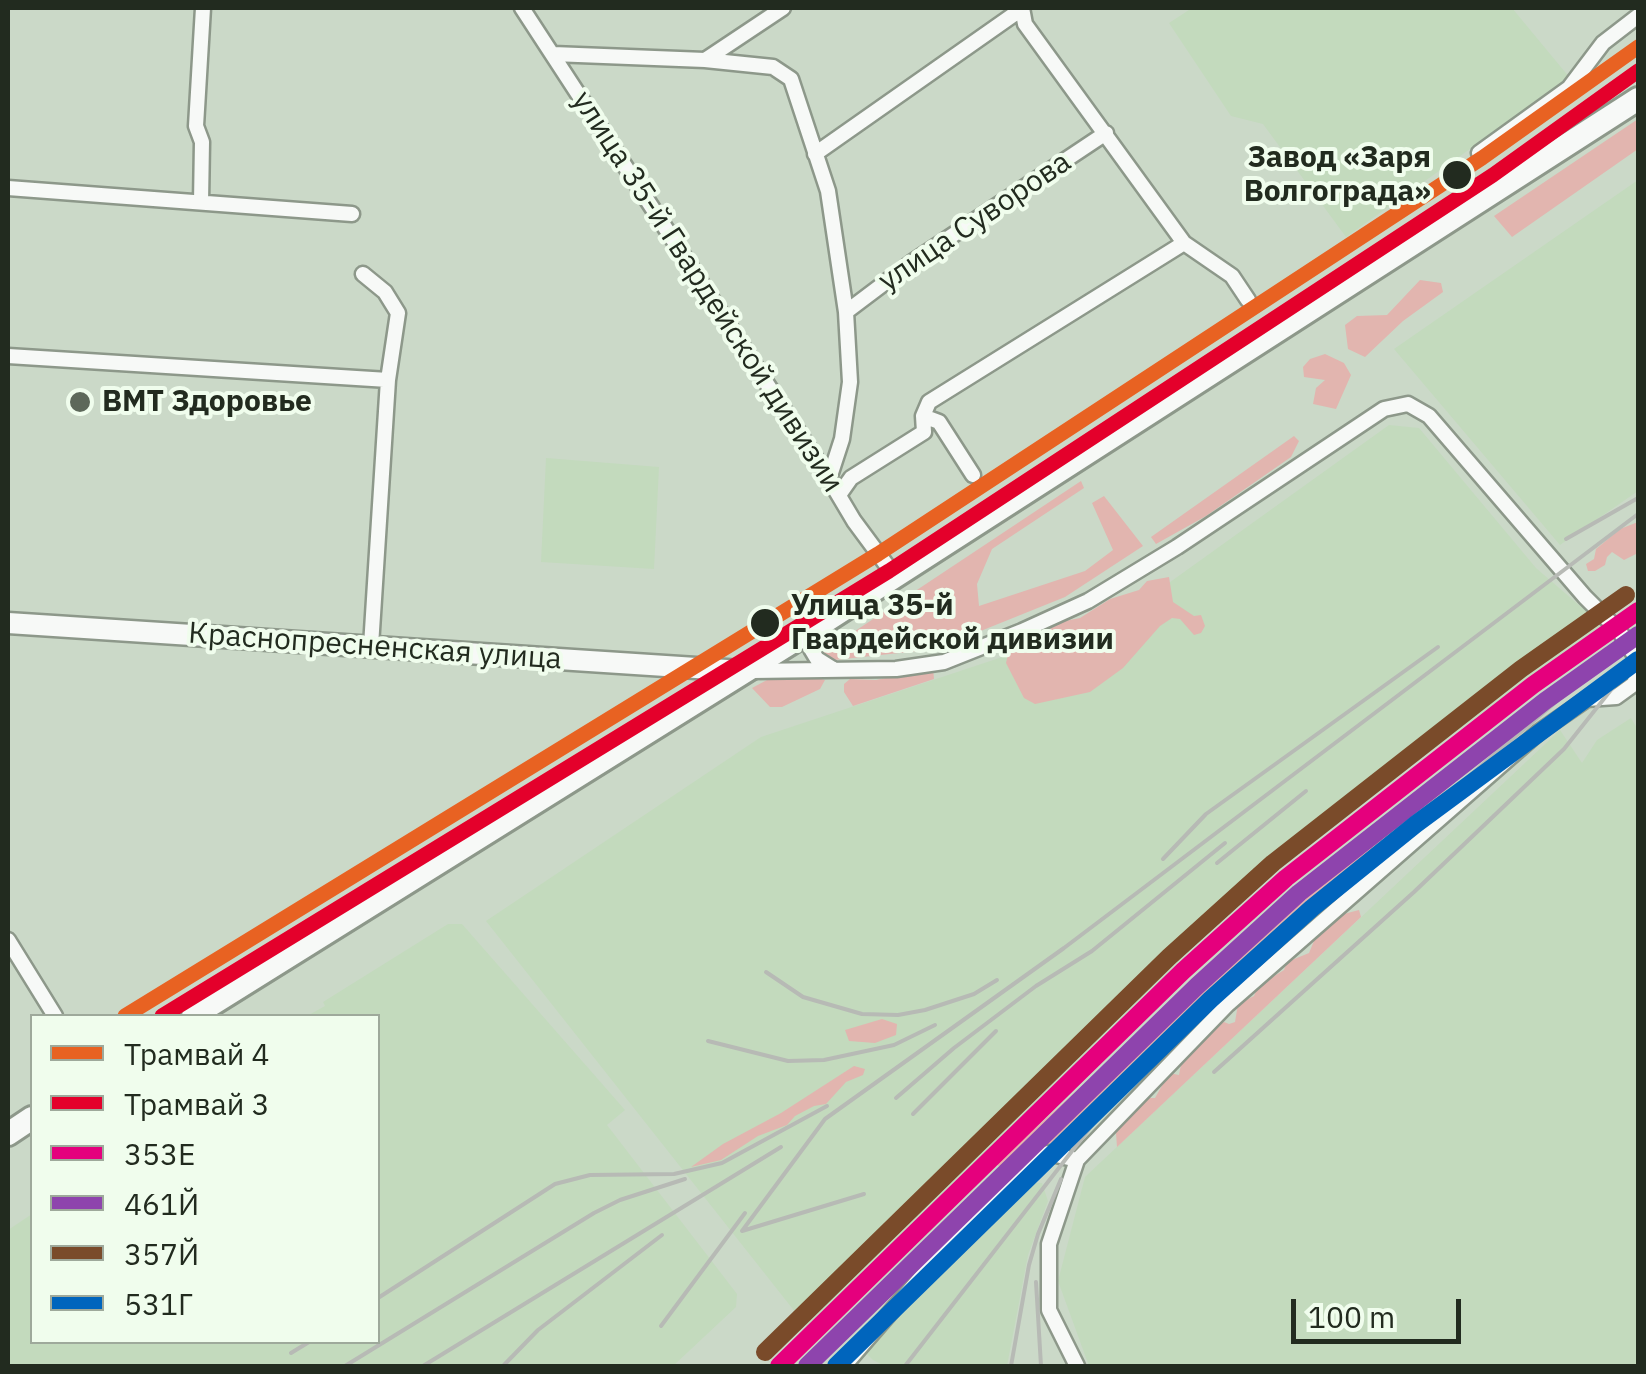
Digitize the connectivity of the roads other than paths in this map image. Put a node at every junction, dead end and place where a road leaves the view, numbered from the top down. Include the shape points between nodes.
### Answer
1 (203, 8) edge
2 (522, 8) edge
3 (783, 8) edge
4 (1023, 8) edge
5 (1638, 16) edge
6 (553, 54) junction
7 (705, 60) junction
8 (1638, 99) edge
9 (1106, 133) junction
10 (1479, 153) dead end
11 (815, 154) junction
12 (8, 188) edge
13 (201, 202) junction
14 (352, 214) dead end
15 (1184, 244) junction
16 (363, 274) dead end
17 (1248, 300) dead end
18 (846, 312) junction
19 (8, 356) edge
20 (388, 380) junction
21 (923, 416) junction
22 (973, 475) dead end
23 (830, 478) junction
24 (839, 495) junction
25 (894, 575) junction
26 (8, 623) edge
27 (818, 626) junction
28 (371, 646) junction
29 (1638, 661) edge
30 (742, 670) junction
31 (833, 670) junction
32 (1638, 671) edge
33 (8, 940) edge
34 (54, 1014) edge
35 (196, 1014) edge
36 (30, 1119) edge
37 (8, 1134) edge
38 (1077, 1160) junction
39 (844, 1366) edge
40 (1077, 1366) edge

1 - 13 street via 196,126
2 - 6 street, улица 35-й Гвардейской дивизии
3 - 7 street
4 - 9 street via 1026,24
4 - 11 street
5 - 10 street via 1604,44 1569,88
6 - 7 street
6 - 23 street, улица 35-й Гвардейской дивизии
7 - 11 street via 773,68 791,78
8 - 25 main road
9 - 15 street
9 - 18 street, улица Суворова
11 - 18 street via 828,190
12 - 13 street
13 - 14 street
15 - 17 street via 1232,276
15 - 21 street via 928,402
16 - 20 street via 398,313
18 - 23 street via 850,382
19 - 20 street
20 - 28 street
21 - 22 street via 939,422
21 - 24 street via 924,432 851,478
23 - 24 street, улица 35-й Гвардейской дивизии
24 - 25 street, улица 35-й Гвардейской дивизии
25 - 27 main road
26 - 28 street, Краснопресненская улица
27 - 30 main road
27 - 31 street via 811,649
28 - 30 street, Краснопресненская улица
29 - 31 street via 1620,632 1429,416 1408,404 1384,409 1088,601 944,662
30 - 31 street
30 - 35 main road
32 - 38 street via 1634,684 1616,697 1587,700 1538,732 1228,1004
33 - 34 street
36 - 37 main road
38 - 39 street via 1048,1153 1012,1172
38 - 40 street via 1049,1244 1049,1310

